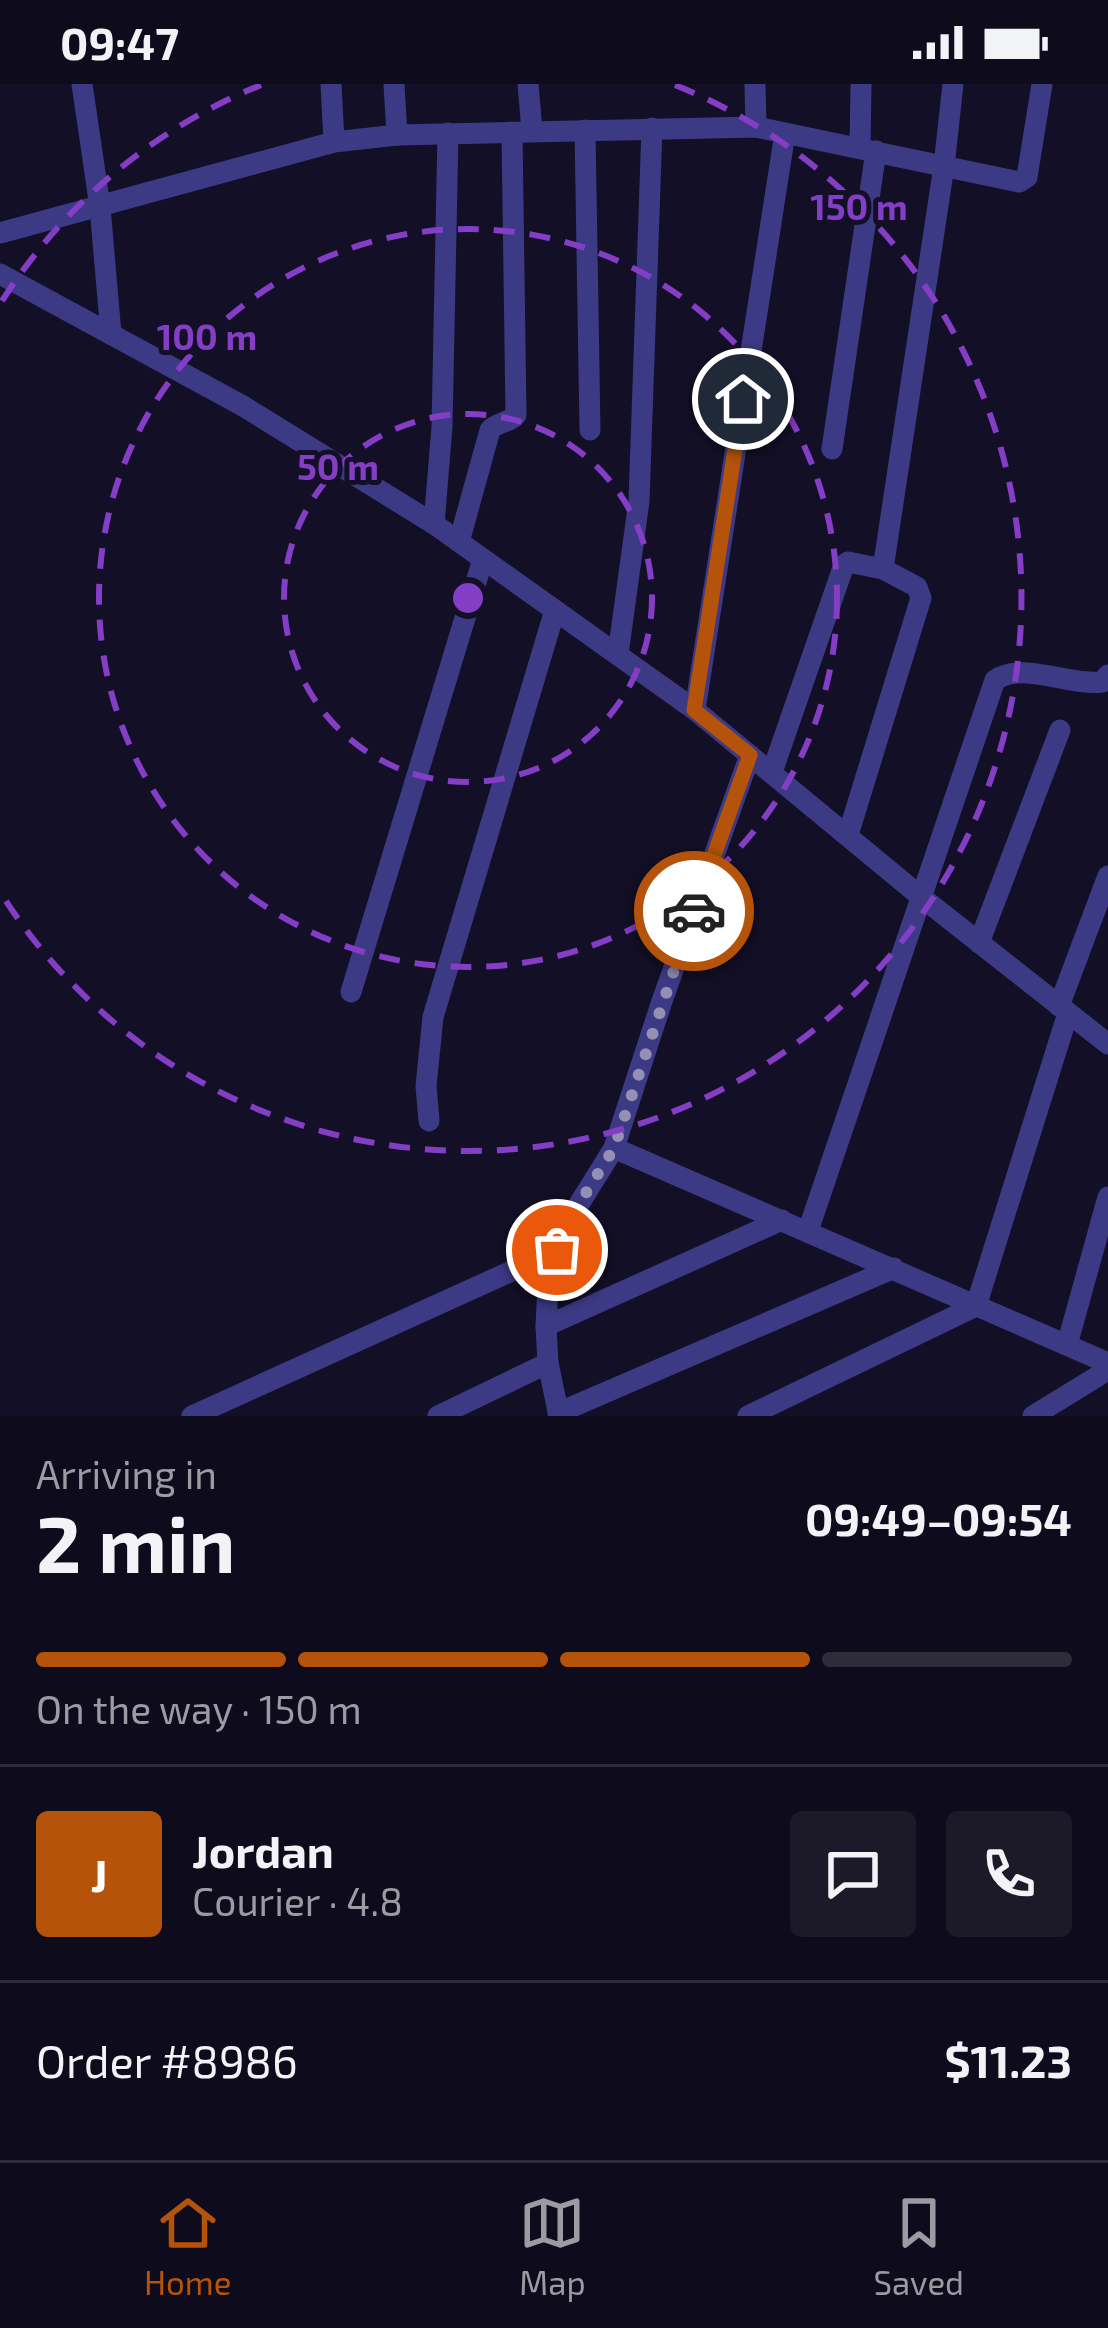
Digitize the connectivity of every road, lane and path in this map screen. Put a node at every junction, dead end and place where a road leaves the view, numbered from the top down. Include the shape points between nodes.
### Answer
1 (82, 84) edge
2 (332, 84) edge
3 (394, 84) edge
4 (528, 84) edge
5 (755, 84) edge
6 (861, 84) edge
7 (953, 84) edge
8 (1042, 84) edge
9 (756, 127) junction
10 (652, 128) junction
11 (585, 130) junction
12 (522, 131) junction
13 (448, 133) junction
14 (785, 133) junction
15 (397, 135) junction
16 (334, 142) junction
17 (868, 149) junction
18 (944, 166) junction
19 (100, 207) junction
20 (0, 233) edge
21 (0, 274) edge
22 (111, 334) junction
23 (590, 430) dead end
24 (832, 449) dead end
25 (434, 524) junction
26 (459, 542) junction
27 (483, 559) junction
28 (883, 568) junction
29 (555, 610) junction
30 (618, 654) junction
31 (1108, 675) edge
32 (694, 710) junction
33 (1060, 730) dead end
34 (750, 755) junction
35 (772, 772) junction
36 (848, 835) junction
37 (1108, 876) edge
38 (920, 896) junction
39 (979, 943) junction
40 (350, 992) dead end
41 (1063, 1010) junction
42 (1108, 1044) edge
43 (429, 1121) dead end
44 (614, 1148) junction
45 (1108, 1197) edge
46 (782, 1220) junction
47 (808, 1231) junction
48 (557, 1250) junction
49 (894, 1268) junction
50 (976, 1306) junction
51 (546, 1326) junction
52 (1067, 1345) junction
53 (548, 1364) junction
54 (1108, 1366) edge
55 (558, 1414) edge
56 (193, 1416) edge
57 (438, 1416) edge
58 (748, 1416) edge
59 (1033, 1416) edge

1 - 19 street
2 - 16 street
3 - 15 street
4 - 12 street
5 - 9 street
6 - 17 street
7 - 18 street
8 - 18 street via 1023,181
9 - 10 street
9 - 14 street
10 - 11 street
10 - 30 street via 639,501
11 - 12 street
11 - 23 street
12 - 13 street
12 - 26 street via 516,415 490,430
13 - 15 street
13 - 25 street
14 - 17 street
14 - 32 street
15 - 16 street
16 - 19 street
17 - 18 street
17 - 24 street
18 - 28 street
19 - 20 street
19 - 22 street
21 - 22 street
22 - 25 street
25 - 26 street
26 - 27 street
27 - 29 street
27 - 40 street
28 - 35 street via 844,565
28 - 36 street via 917,587 921,598
29 - 30 street
29 - 43 street via 433,1017
30 - 32 street
31 - 38 street via 1088,684 1019,673 995,680
32 - 34 street
33 - 39 street
34 - 35 street
34 - 44 street
35 - 36 street
36 - 38 street
37 - 41 street
38 - 39 street
38 - 47 street
39 - 41 street
41 - 42 street
41 - 50 street
44 - 46 street
44 - 48 street
45 - 52 street
46 - 47 street
46 - 51 street
47 - 49 street
48 - 51 street
48 - 56 street
49 - 50 street
49 - 55 street
50 - 52 street
50 - 58 street
51 - 53 street
52 - 54 street
53 - 55 street
53 - 57 street
54 - 59 street

